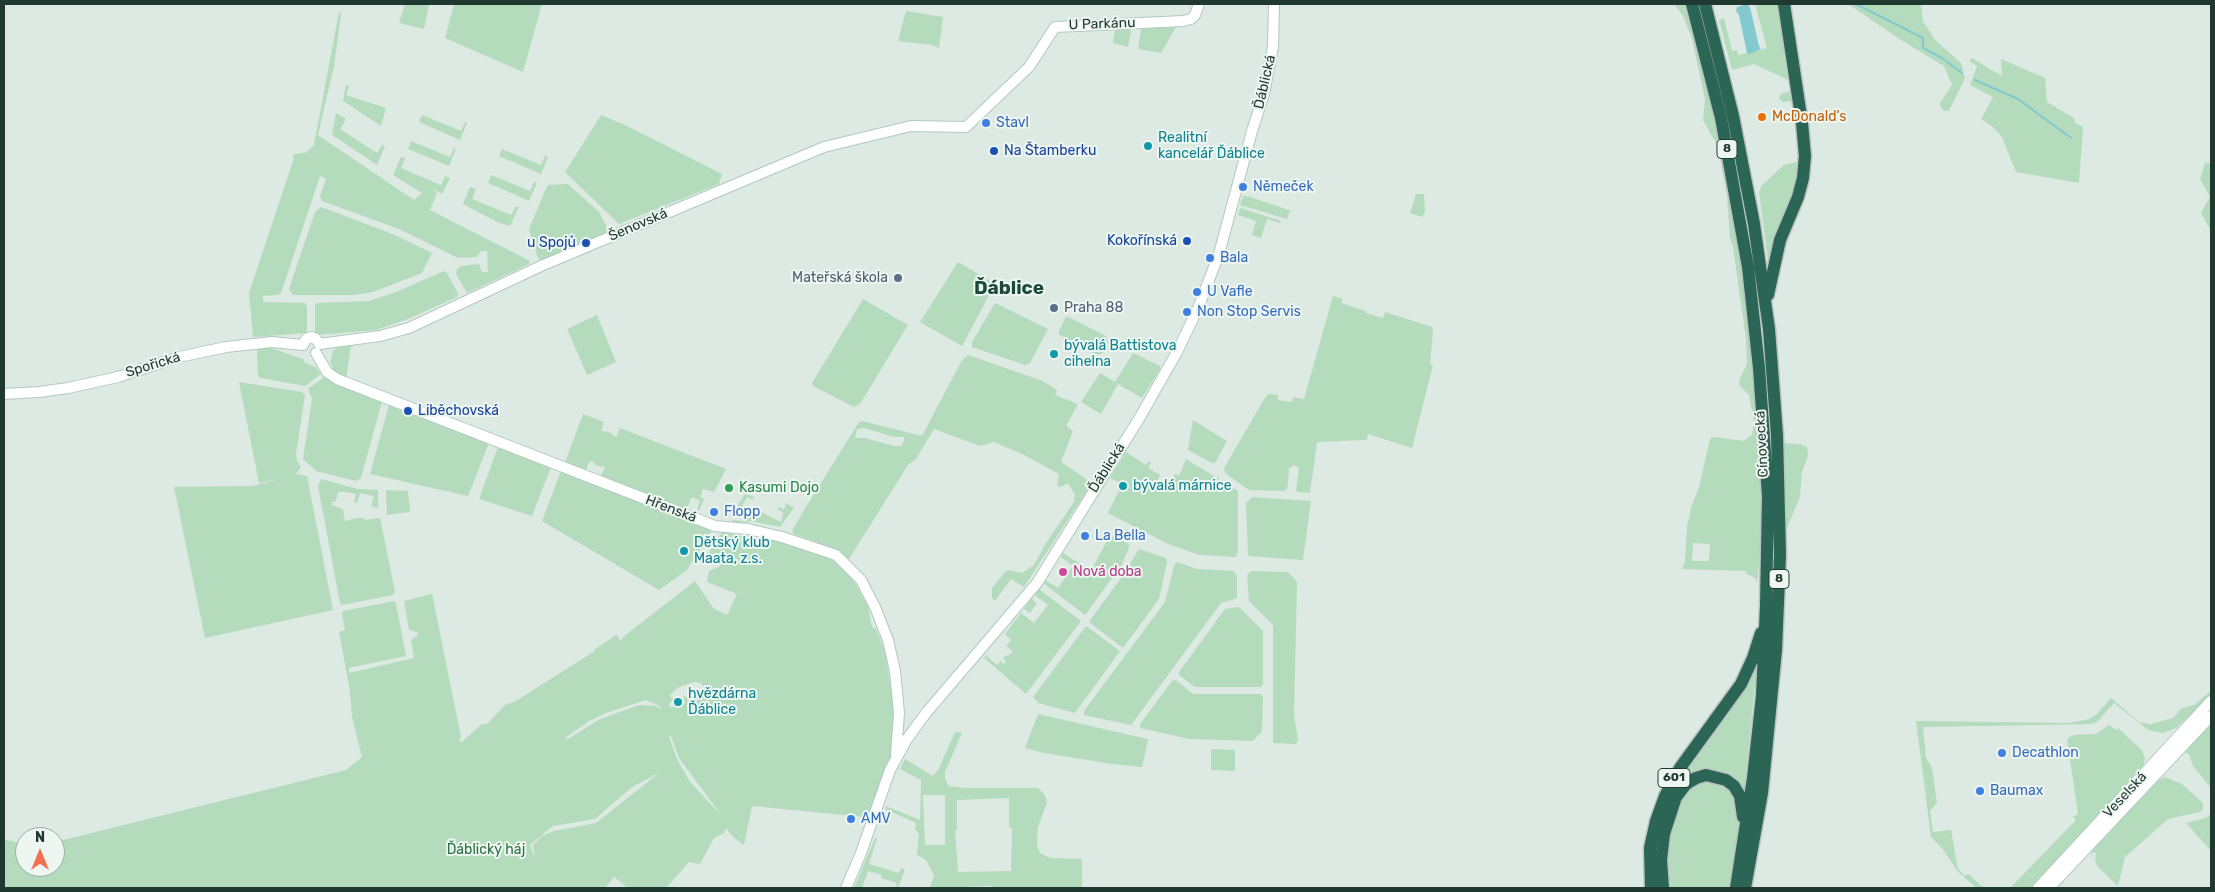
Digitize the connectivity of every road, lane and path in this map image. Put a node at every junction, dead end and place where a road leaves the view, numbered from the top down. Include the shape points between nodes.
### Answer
1 (1199, 4) edge
2 (1274, 4) edge
3 (1692, 4) edge
4 (1705, 4) edge
5 (1784, 4) edge
6 (962, 128) joint
7 (1766, 305) junction
8 (335, 342) junction
9 (318, 348) junction
10 (325, 368) junction
11 (4, 394) edge
12 (1766, 606) junction
13 (2211, 702) edge
14 (2211, 716) edge
15 (896, 759) junction
16 (1762, 793) junction
17 (1744, 844) junction
18 (846, 888) edge
19 (1651, 888) edge
20 (1664, 888) edge
21 (1736, 888) edge
22 (1745, 888) edge
23 (1751, 888) edge
24 (2038, 888) edge
25 (2048, 888) edge

1 - 6 street, U Parkánu via 1195,15 1182,21 1055,26 1022,75 970,125
2 - 15 street, Ďáblická via 1273,47 1264,94 1219,254 1174,358 1037,583 918,722
3 - 12 highway, Cínovecká / 8 via 1721,118 1748,267 1768,496
4 - 7 highway, Cínovecká / 8 via 1741,152
5 - 7 highway via 1805,156 1803,178 1780,240
6 - 8 street, Šenovská via 911,126 824,147 541,266 409,328
7 - 16 highway, Cínovecká / 8 via 1777,434 1780,555 1774,678
8 - 9 street, Šenovská
8 - 10 street via 326,350
9 - 10 street, Hřenská
9 - 11 street, Spořická via 308,353 303,345 272,342 217,349 78,386
10 - 15 street, Hřenská via 337,379 715,526 782,537 836,555 860,580 888,640 898,704
12 - 17 highway, Cínovecká / 8 via 1761,704
12 - 19 highway, 601 via 1756,648 1744,678 1680,768 1665,796 1650,848
13 - 24 street, Veselská
14 - 25 street, Veselská
15 - 18 street, Ďáblická
16 - 22 highway, Cínovecká / 8
16 - 23 highway
17 - 20 highway, 601 via 1742,802 1737,790 1726,780 1712,775 1696,778 1682,788 1673,804 1662,846
17 - 21 highway, Cínovecká / 8

